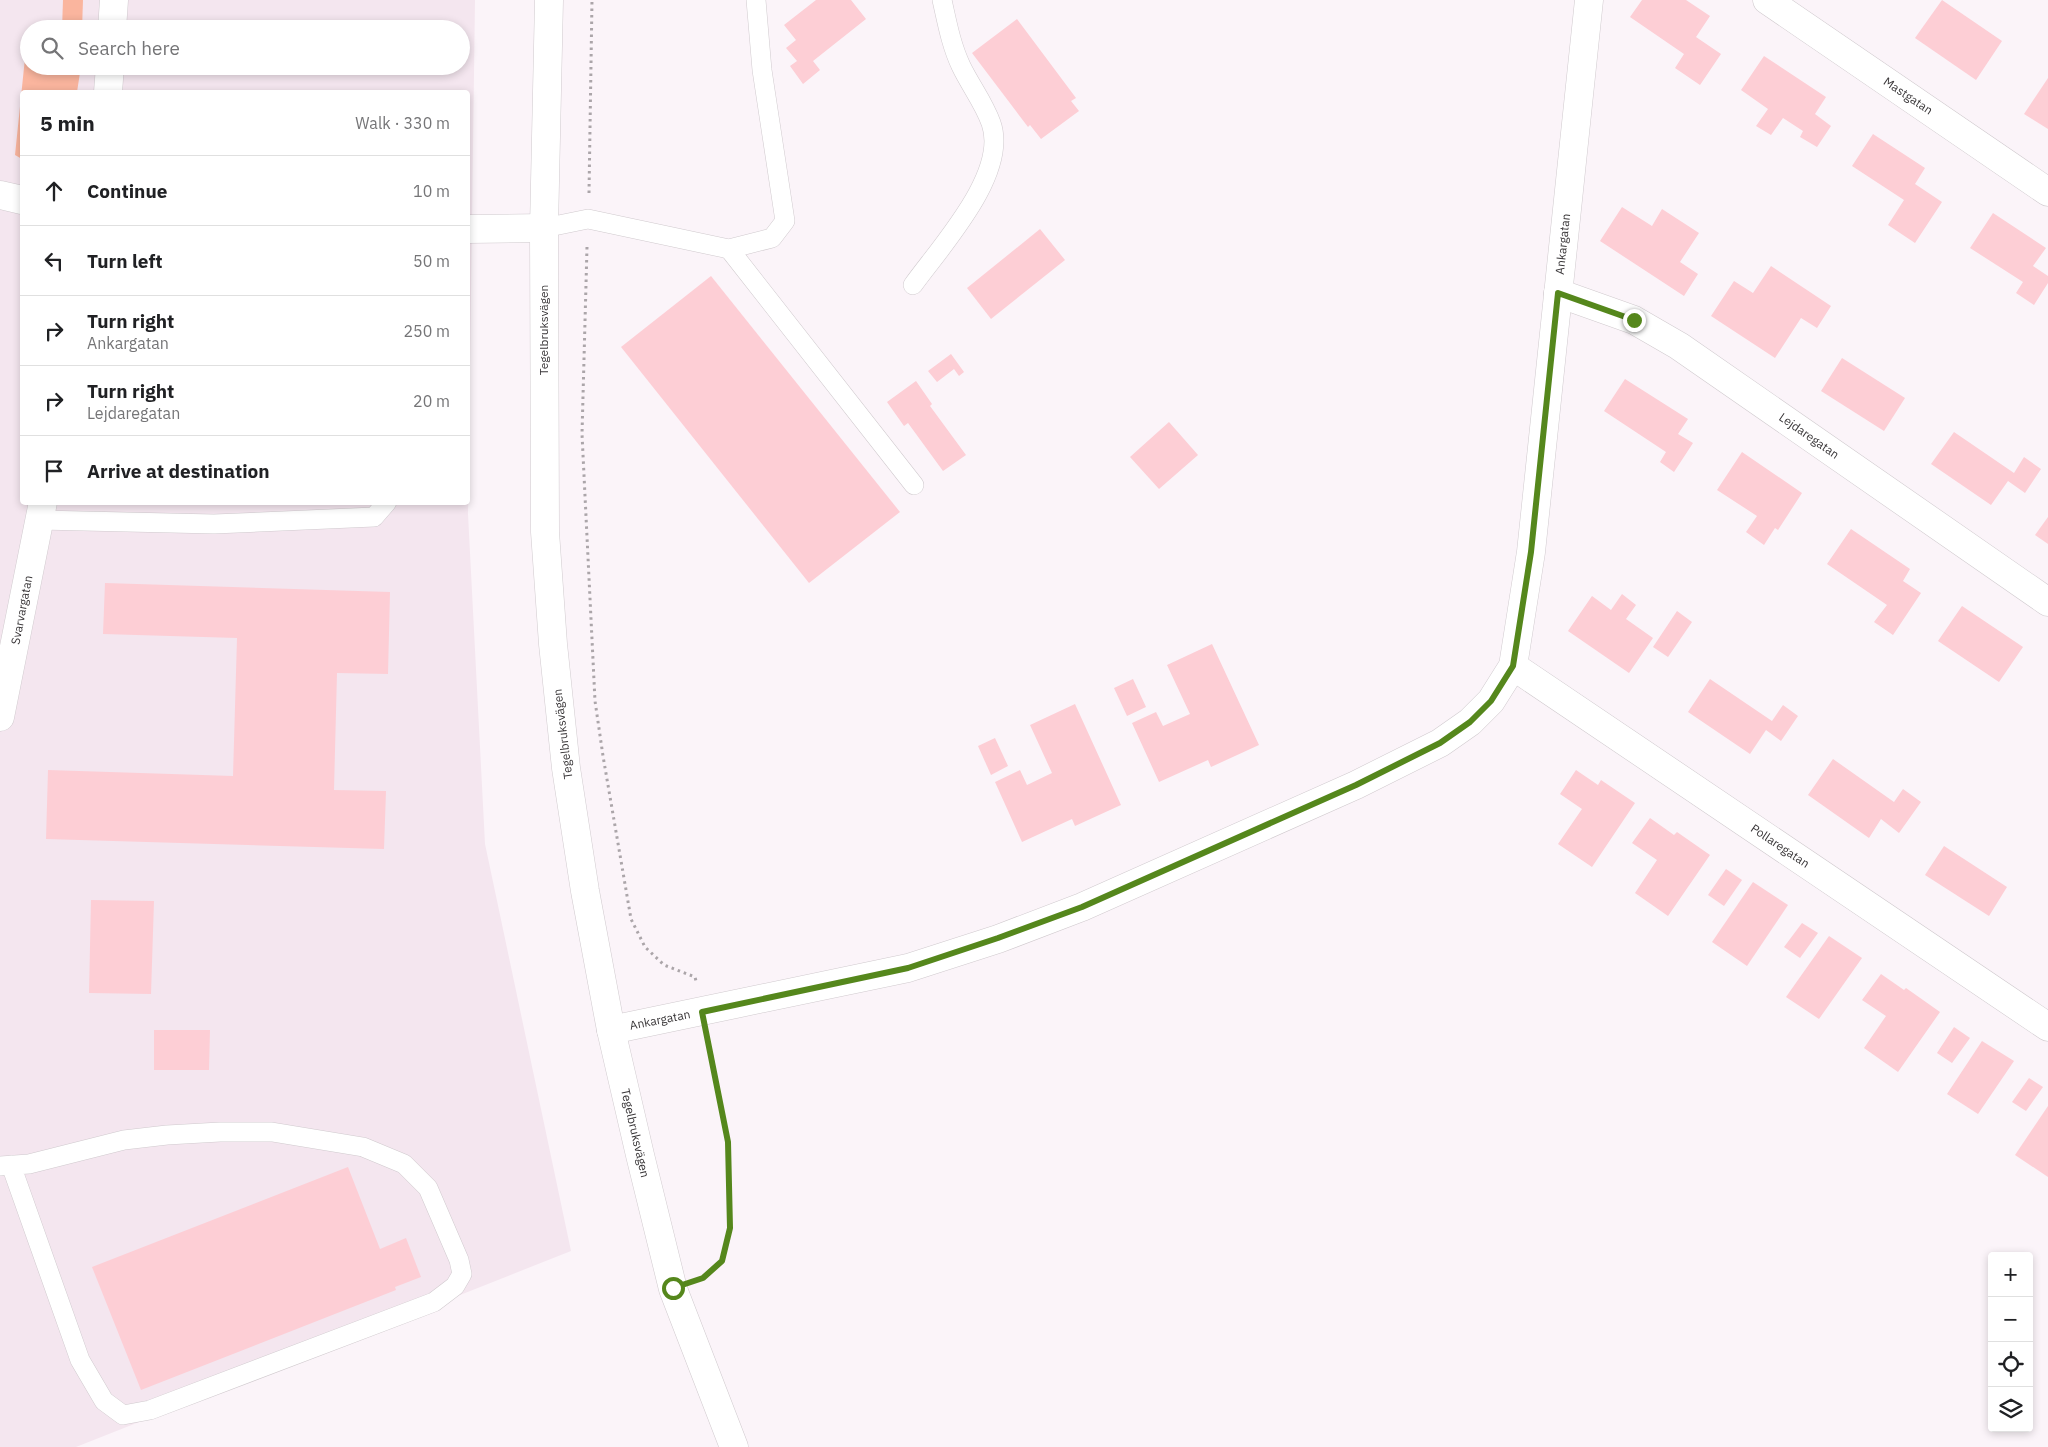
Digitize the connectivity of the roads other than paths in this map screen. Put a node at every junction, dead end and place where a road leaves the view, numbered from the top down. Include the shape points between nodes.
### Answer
1 (114, 0) edge
2 (549, 0) edge
3 (756, 0) edge
4 (942, 0) edge
5 (1589, 0) edge
6 (1767, 0) edge
7 (113, 20) edge
8 (109, 75) edge
9 (108, 90) edge
10 (2048, 192) edge
11 (0, 196) edge
12 (20, 200) edge
13 (544, 228) junction
14 (470, 229) edge
15 (729, 249) junction
16 (913, 285) dead end
17 (1558, 293) junction
18 (914, 485) dead end
19 (384, 505) edge
20 (41, 511) edge
21 (2048, 602) edge
22 (1513, 666) junction
23 (0, 717) edge
24 (2048, 1027) edge
25 (611, 1030) junction
26 (6, 1165) edge
27 (734, 1447) edge

1 - 7 street
2 - 13 street, Tegelbruksvägen
3 - 15 lane via 762,70 785,222 772,238
4 - 16 lane via 960,65 991,122 994,152 990,170 979,192
5 - 17 street, Ankargatan
6 - 10 street, Mastgatan
8 - 9 street
11 - 12 street
13 - 14 street
13 - 15 lane via 588,219
13 - 25 street, Tegelbruksvägen via 545,532 552,644 567,778
15 - 18 lane
17 - 21 street, Lejdaregatan via 1634,320 1679,346
17 - 22 street, Ankargatan via 1531,552
19 - 20 lane via 374,517 214,524
20 - 23 street, Svarvargatan
22 - 24 street, Pollaregatan
22 - 25 street, Ankargatan via 1491,701 1470,722 1440,743 1356,785 1082,907 908,968
25 - 27 street, Tegelbruksvägen via 673,1288
26 - 26 lane via 29,1164 124,1140 220,1132 272,1132 363,1147 404,1164 428,1188 462,1274 455,1286 434,1302 150,1410 123,1414 104,1401 80,1360

